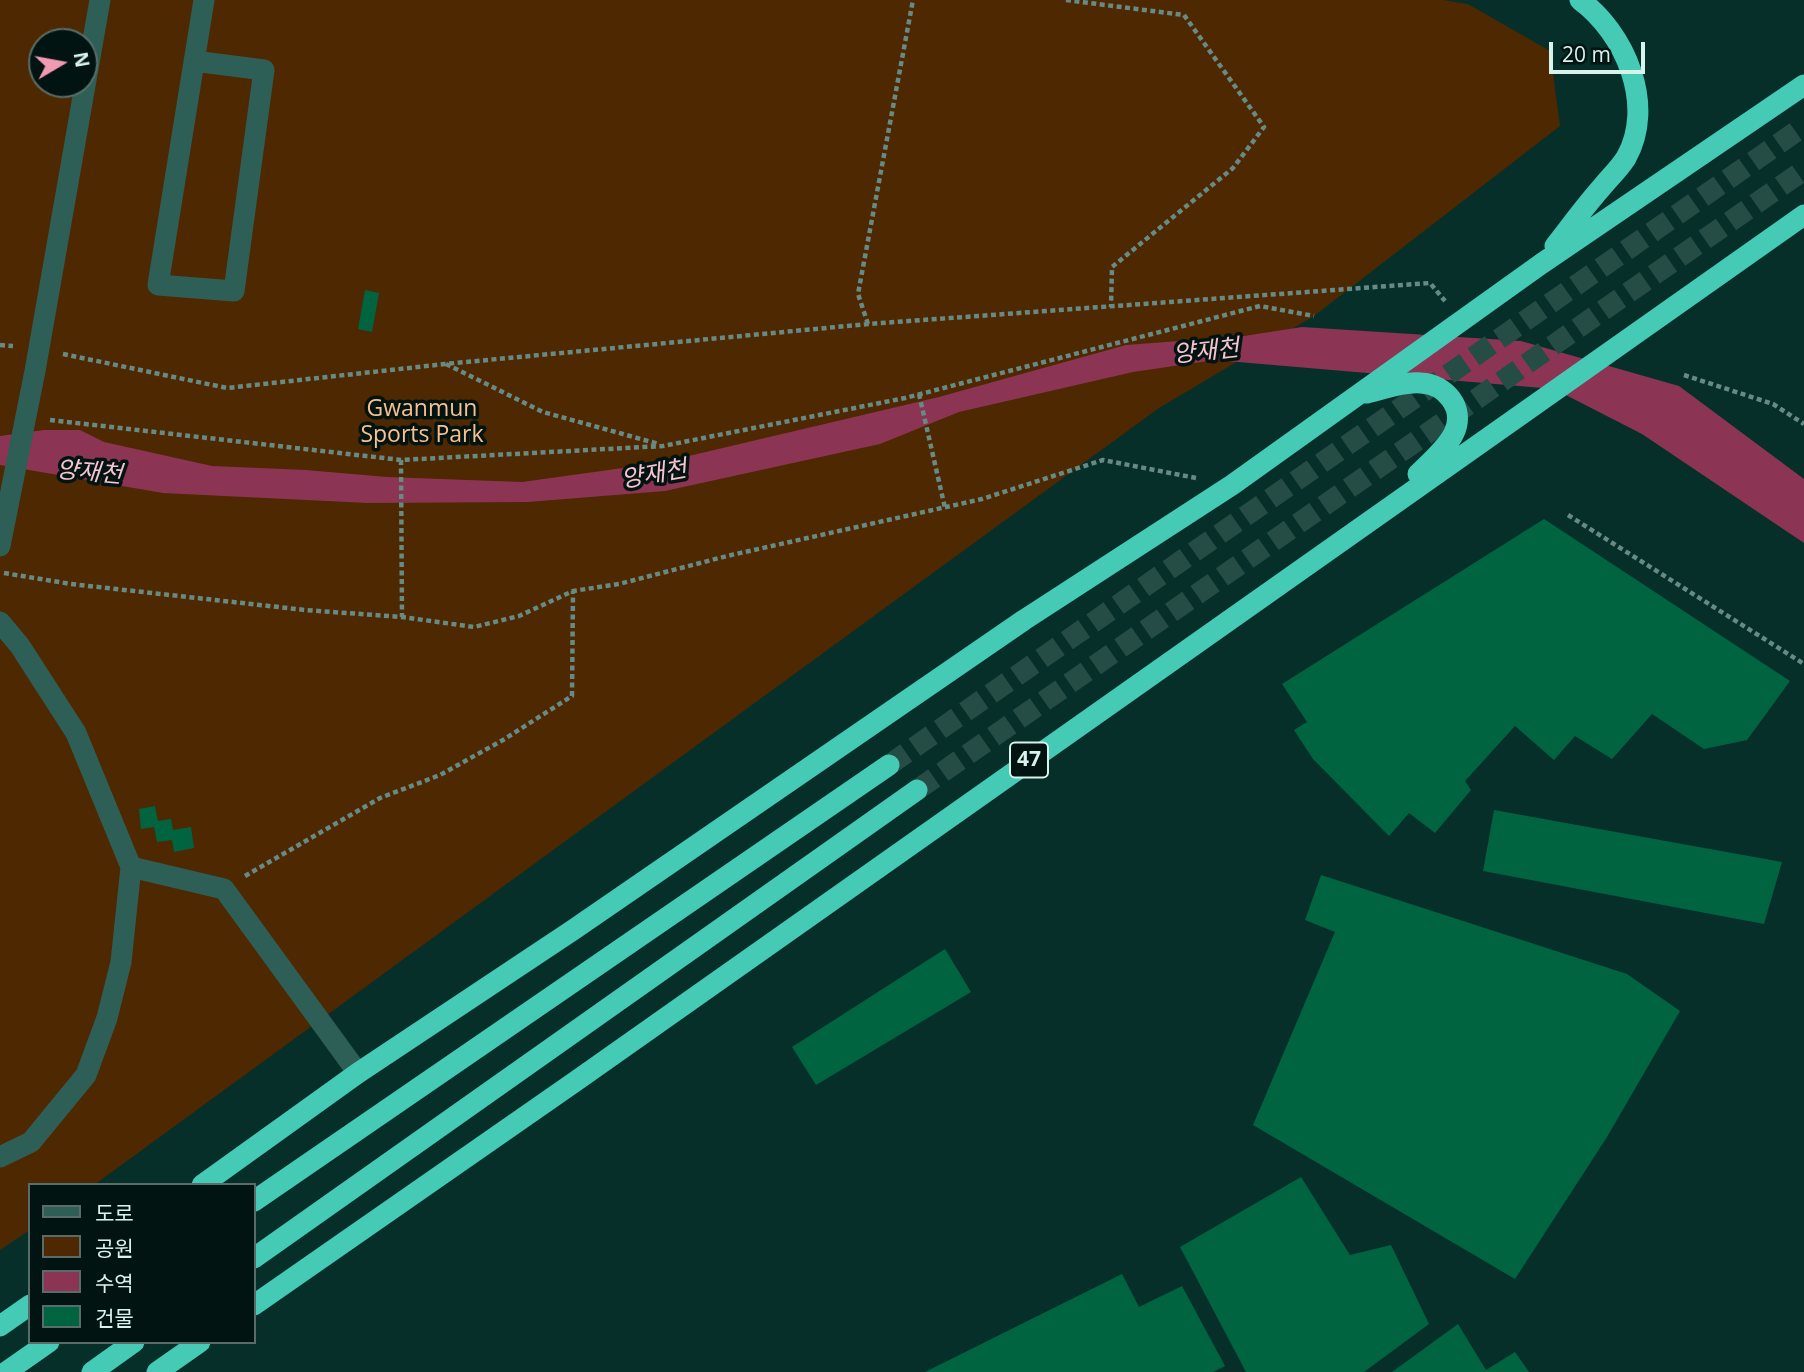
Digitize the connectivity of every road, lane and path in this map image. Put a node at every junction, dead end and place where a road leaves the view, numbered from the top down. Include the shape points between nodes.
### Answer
1 (100, 0) edge
2 (204, 0) edge
3 (912, 0) edge
4 (1066, 0) edge
5 (1580, 0) edge
6 (194, 61) junction
7 (1804, 85) edge
8 (1804, 215) edge
9 (1541, 264) junction
10 (1111, 307) junction
11 (1314, 316) dead end
12 (1462, 321) junction
13 (868, 324) junction
14 (0, 345) edge
15 (39, 348) junction
16 (445, 364) junction
17 (1684, 375) dead end
18 (919, 394) junction
19 (1355, 396) junction
20 (41, 419) dead end
21 (1804, 424) edge
22 (663, 446) junction
23 (401, 460) junction
24 (1232, 485) junction
25 (1388, 506) junction
26 (945, 508) junction
27 (1568, 515) dead end
28 (0, 545) edge
29 (0, 572) edge
30 (573, 590) junction
31 (402, 617) junction
32 (0, 622) edge
33 (1804, 664) edge
34 (889, 765) tunnel mouth
35 (917, 790) tunnel mouth
36 (131, 867) junction
37 (224, 889) junction
38 (358, 1073) junction
39 (0, 1157) edge
40 (205, 1183) edge
41 (256, 1200) edge
42 (256, 1257) edge
43 (256, 1304) edge
44 (28, 1306) edge
45 (0, 1326) edge
46 (46, 1344) edge
47 (131, 1344) edge
48 (197, 1344) edge
49 (6, 1372) edge
50 (92, 1372) edge
51 (157, 1372) edge

1 - 15 street
2 - 6 street
3 - 13 path via 859,294
4 - 10 path via 1184,15 1264,127 1233,168 1112,267
5 - 9 highway via 1601,18 1626,55 1636,95 1635,135 1627,157
6 - 6 street via 159,285 234,291 264,70
7 - 9 highway
8 - 25 highway, 47
9 - 12 highway
10 - 12 path via 1430,283
10 - 13 path
11 - 18 path via 1260,306
12 - 19 highway
13 - 16 path
14 - 15 path
15 - 16 path via 227,388
15 - 28 street
16 - 22 path via 543,412
17 - 21 path via 1773,404
18 - 22 path
18 - 26 path
19 - 24 highway
19 - 25 highway via 1424,383 1445,391 1455,404 1454,433
20 - 23 path
22 - 23 path
23 - 31 path
24 - 26 path via 1103,460
24 - 38 highway via 1024,620
25 - 43 highway, 47
26 - 30 path via 619,584
27 - 33 path
29 - 31 path via 137,592
30 - 31 path via 519,615 474,627
30 - 37 path via 572,696 440,775 380,799
32 - 36 street via 76,733
34 - 41 highway
35 - 42 highway
36 - 37 street
36 - 39 street via 121,962 86,1075 31,1142
37 - 38 street
38 - 40 highway
44 - 45 highway
46 - 49 highway
47 - 50 highway
48 - 51 highway

